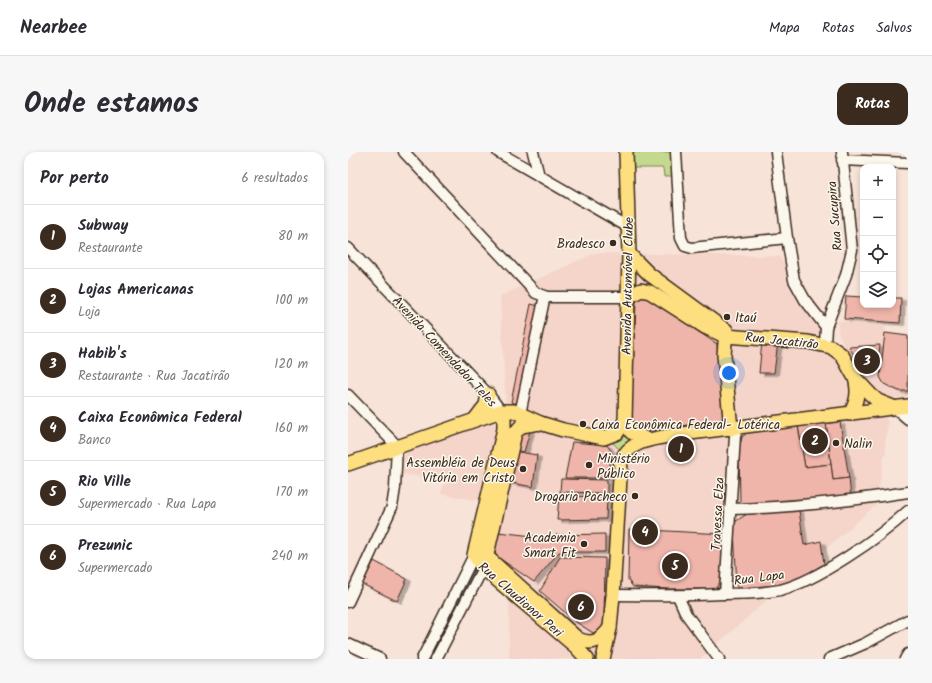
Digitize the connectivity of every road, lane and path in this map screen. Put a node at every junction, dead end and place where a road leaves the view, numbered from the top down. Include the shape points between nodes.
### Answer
1 (404, 152) edge
2 (498, 152) edge
3 (533, 152) edge
4 (626, 152) edge
5 (676, 152) edge
6 (776, 152) edge
7 (842, 156) edge
8 (908, 163) edge
9 (540, 176) junction
10 (628, 227) junction
11 (787, 238) junction
12 (348, 248) edge
13 (629, 254) junction
14 (656, 287) junction
15 (547, 296) junction
16 (628, 297) junction
17 (826, 327) junction
18 (730, 334) junction
19 (825, 344) junction
20 (855, 378) junction
21 (488, 394) junction
22 (348, 395) edge
23 (908, 406) edge
24 (895, 408) junction
25 (501, 411) junction
26 (520, 414) junction
27 (850, 414) junction
28 (476, 418) junction
29 (908, 419) edge
30 (624, 421) junction
31 (540, 423) junction
32 (734, 431) junction
33 (604, 438) junction
34 (648, 440) junction
35 (397, 446) junction
36 (621, 461) junction
37 (348, 464) edge
38 (908, 492) edge
39 (730, 509) junction
40 (908, 511) edge
41 (476, 551) junction
42 (485, 563) junction
43 (725, 594) junction
44 (613, 595) junction
45 (678, 596) junction
46 (348, 602) edge
47 (908, 620) edge
48 (610, 628) junction
49 (348, 644) edge
50 (908, 654) edge
51 (380, 659) edge
52 (422, 659) edge
53 (436, 659) edge
54 (587, 659) edge
55 (603, 659) edge
56 (719, 659) edge
57 (829, 659) edge
58 (905, 659) edge

1 - 15 street via 529,286 538,294
2 - 9 street
3 - 9 street
4 - 10 main road, Avenida Automóvel Clube
5 - 11 street via 681,238 685,246 692,248
6 - 11 street
7 - 8 street
7 - 17 street, Rua Sucupira via 852,250 846,275
9 - 10 street
10 - 13 main road, Avenida Automóvel Clube
11 - 17 street via 797,287
12 - 21 street, Avenida Comendador Teles
13 - 14 main road, Rua Jacatirão
13 - 16 main road, Avenida Automóvel Clube
14 - 16 main road via 641,290
14 - 18 main road, Rua Jacatirão via 705,327
15 - 16 street
15 - 26 street via 544,300
16 - 30 main road, Avenida Automóvel Clube
17 - 19 street, Rua Sucupira
18 - 19 main road, Rua Jacatirão
18 - 32 main road
19 - 20 main road, Rua Jacatirão via 842,355
20 - 24 main road, Rua Jacatirão via 878,401
20 - 27 main road via 857,401
21 - 25 street, Avenida Comendador Teles
21 - 28 main road via 486,405
22 - 35 street
23 - 24 main road
24 - 27 main road
24 - 29 street
25 - 26 main road, Avenida Comendador Teles via 511,410
25 - 28 main road
25 - 41 main road via 505,426
26 - 31 main road, Avenida Comendador Teles
27 - 32 main road
28 - 35 main road
30 - 33 main road via 617,433
30 - 34 main road via 631,432
31 - 33 main road, Avenida Comendador Teles
31 - 42 main road via 522,426 515,434
32 - 34 main road
32 - 39 street, Travessa Elza
33 - 36 main road via 612,445
34 - 36 main road via 628,449
35 - 37 main road
35 - 46 street via 392,507
36 - 44 main road
38 - 39 street via 831,504
39 - 43 street, Travessa Elza
40 - 43 street, Rua Lapa via 886,530 808,580 779,590
41 - 42 main road, Rua Claudionor Peri
41 - 52 street
42 - 48 main road, Rua Claudionor Peri via 519,584 578,639 595,642
42 - 53 street
42 - 54 main road, Rua Claudionor Peri
43 - 45 street, Rua Lapa
44 - 45 street, Rua Lapa
44 - 48 main road
45 - 56 street via 686,614
47 - 57 street via 866,643
48 - 55 main road
49 - 51 street
50 - 58 street

